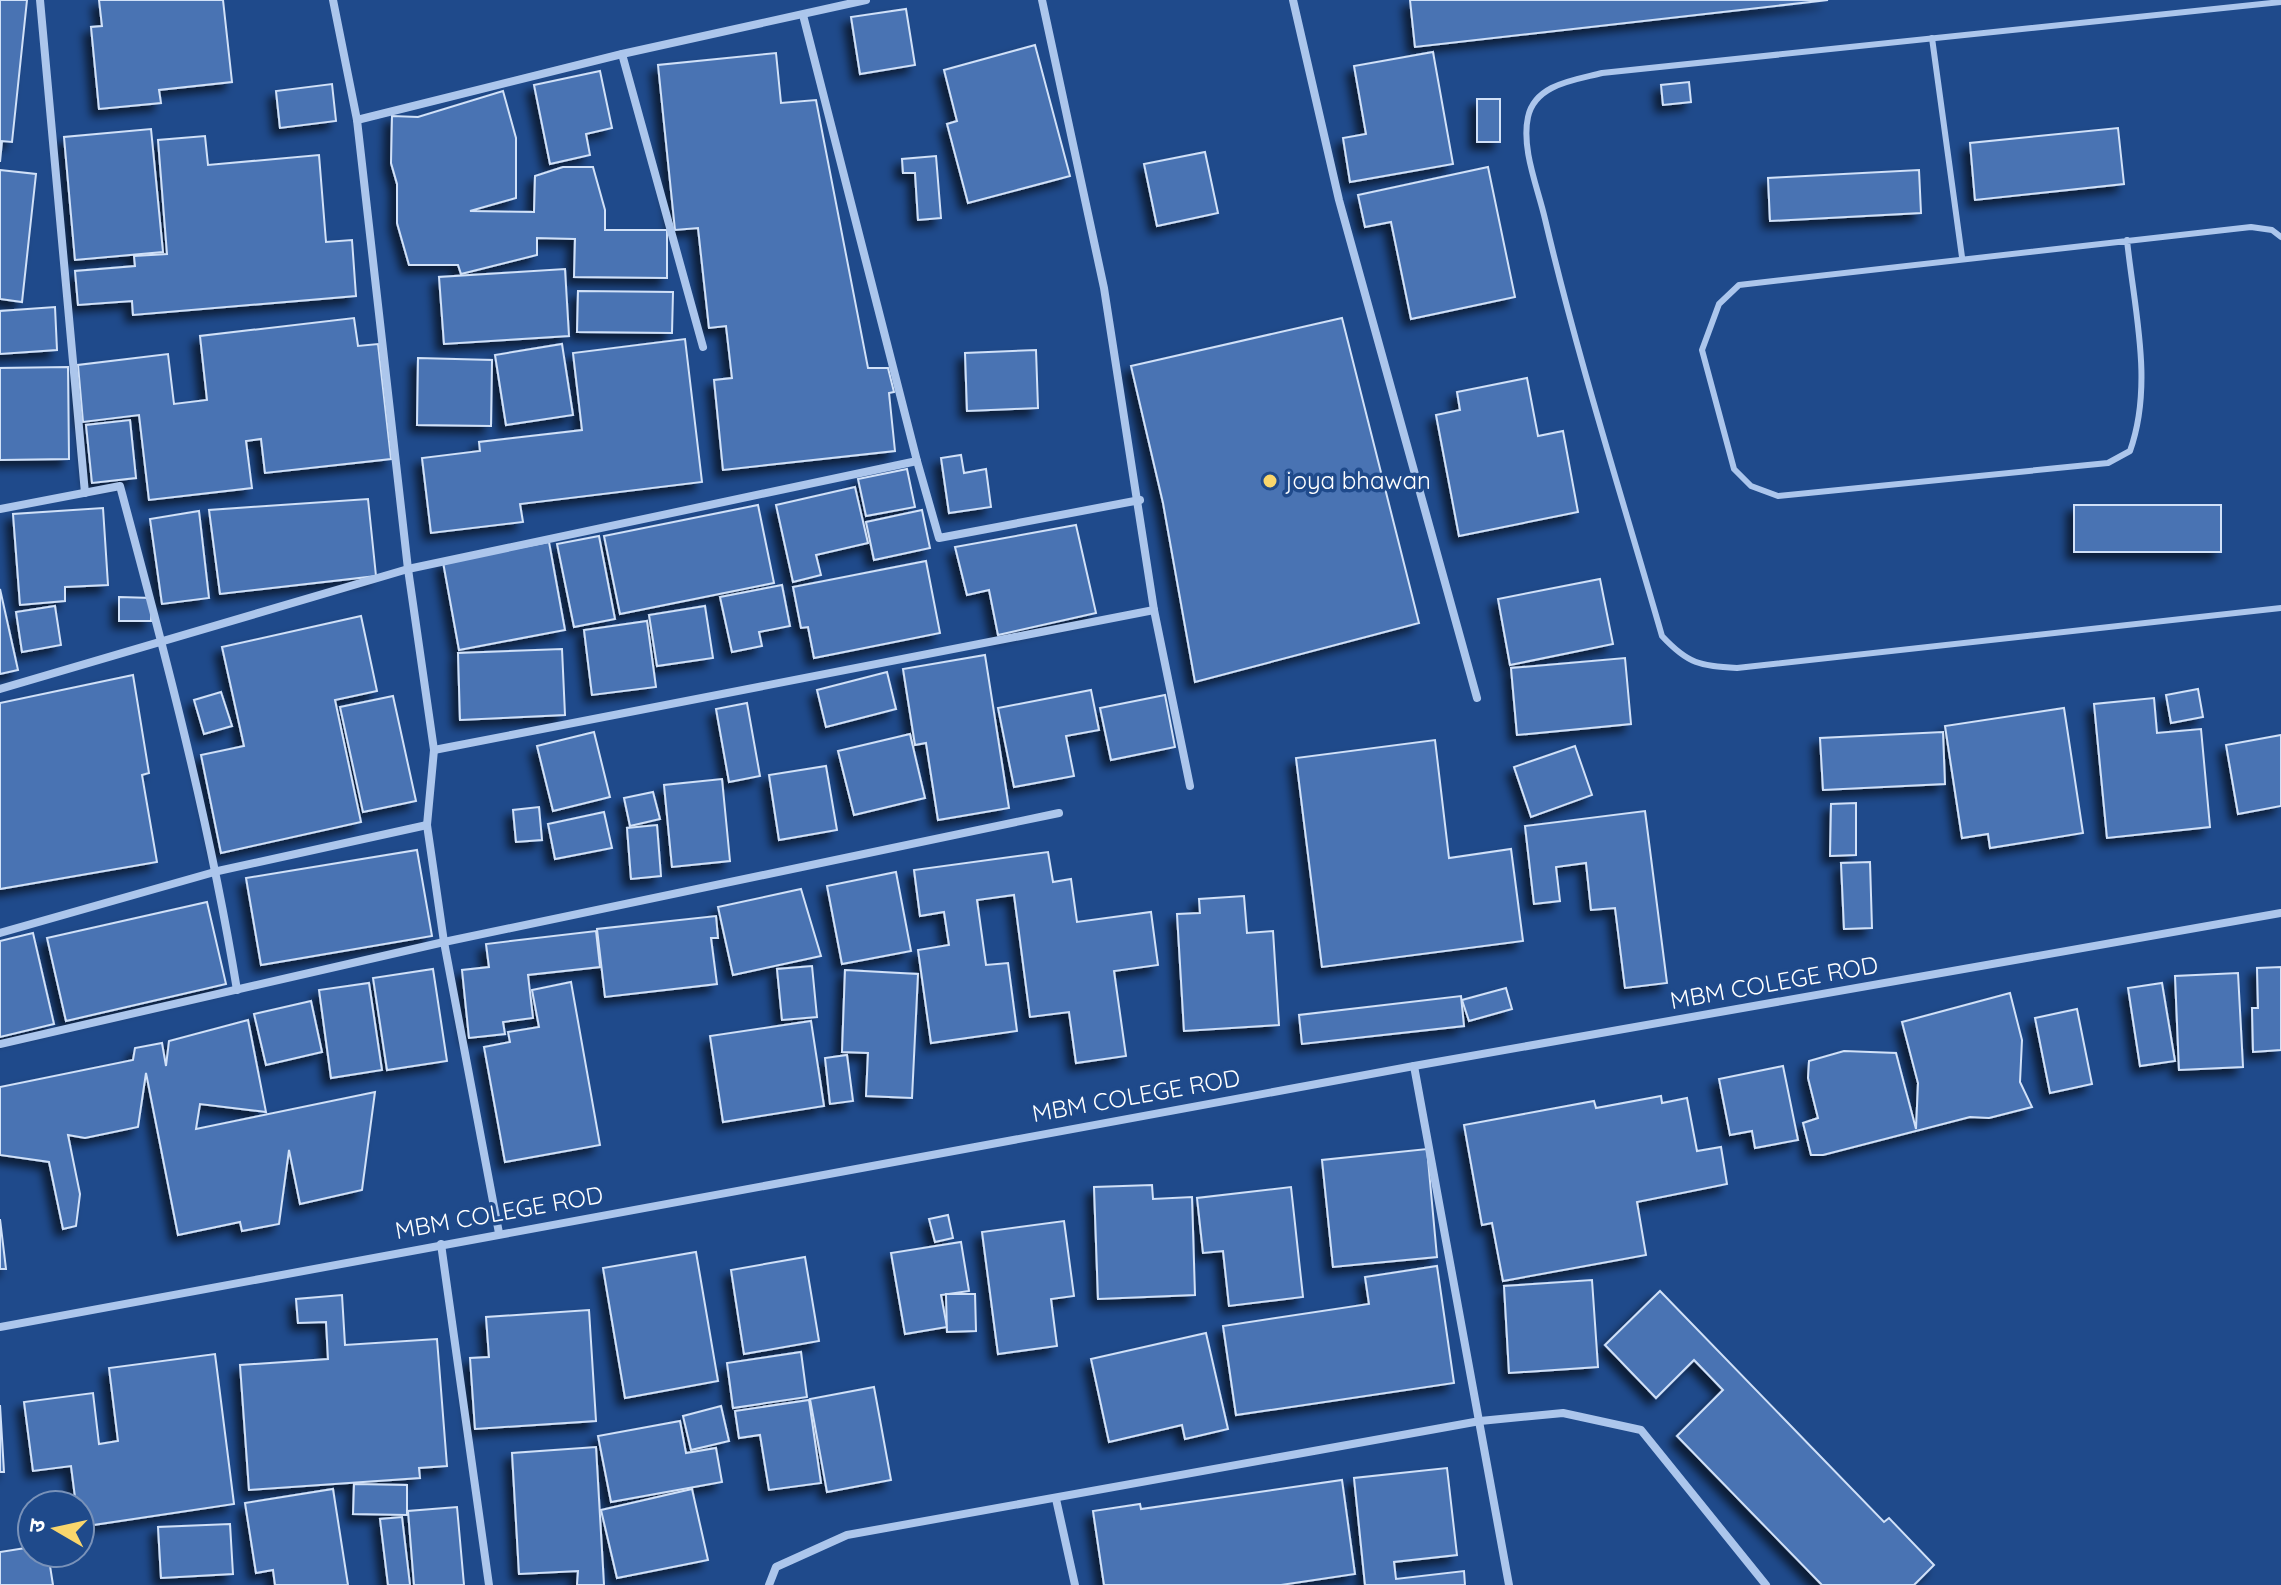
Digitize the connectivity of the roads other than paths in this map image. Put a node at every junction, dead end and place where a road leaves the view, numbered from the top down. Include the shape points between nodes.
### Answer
1 (40, 0) edge
2 (333, 0) edge
3 (866, 0) edge
4 (1042, 0) edge
5 (1293, 0) edge
6 (2281, 2) edge
7 (803, 15) junction
8 (1932, 38) junction
9 (622, 54) junction
10 (357, 120) junction
11 (2281, 237) edge
12 (2127, 240) junction
13 (1962, 257) junction
14 (703, 347) dead end
15 (917, 461) junction
16 (85, 493) junction
17 (1140, 500) junction
18 (0, 509) edge
19 (408, 569) junction
20 (2281, 608) edge
21 (1154, 610) junction
22 (162, 643) junction
23 (0, 689) edge
24 (1477, 698) dead end
25 (434, 750) junction
26 (1190, 786) dead end
27 (1059, 813) dead end
28 (427, 825) junction
29 (218, 871) junction
30 (2281, 913) edge
31 (0, 933) edge
32 (444, 942) junction
33 (237, 990) junction
34 (0, 1044) edge
35 (1414, 1066) junction
36 (499, 1233) junction
37 (441, 1244) junction
38 (0, 1327) edge
39 (1480, 1421) junction
40 (1056, 1499) junction
41 (489, 1585) edge
42 (769, 1585) edge
43 (1075, 1585) edge
44 (1509, 1585) edge
45 (1766, 1585) edge

1 - 16 street
2 - 10 street
3 - 7 street
4 - 17 street via 1104,288
5 - 24 street via 1339,200
6 - 8 lane
7 - 9 street
7 - 15 street
8 - 13 lane
8 - 20 lane via 1602,73 1557,84 1536,99 1528,116 1527,143 1560,281 1662,636 1683,658 1737,668
9 - 10 street
9 - 14 street
10 - 19 street
11 - 12 lane via 2251,227
12 - 13 lane
12 - 13 lane via 2142,383 2140,422 2130,451 2108,463 1778,496 1751,486 1734,469 1702,350 1719,304 1739,285
15 - 17 street via 939,538
15 - 19 street
16 - 18 street
16 - 22 street via 120,486
17 - 21 street
19 - 22 street
19 - 25 street
21 - 25 street
21 - 26 street
22 - 23 street
22 - 29 street
25 - 28 street
27 - 32 street
28 - 29 street
28 - 32 street
29 - 31 street
29 - 33 street
30 - 35 street, MBM COLEGE ROD
32 - 33 street
32 - 36 street
33 - 34 street
35 - 36 street, MBM COLEGE ROD
35 - 39 street
36 - 37 street, MBM COLEGE ROD
37 - 38 street, MBM COLEGE ROD
37 - 41 street
39 - 40 street
39 - 44 street
39 - 45 street via 1563,1413 1641,1430
40 - 42 street via 847,1535 776,1567
40 - 43 street

